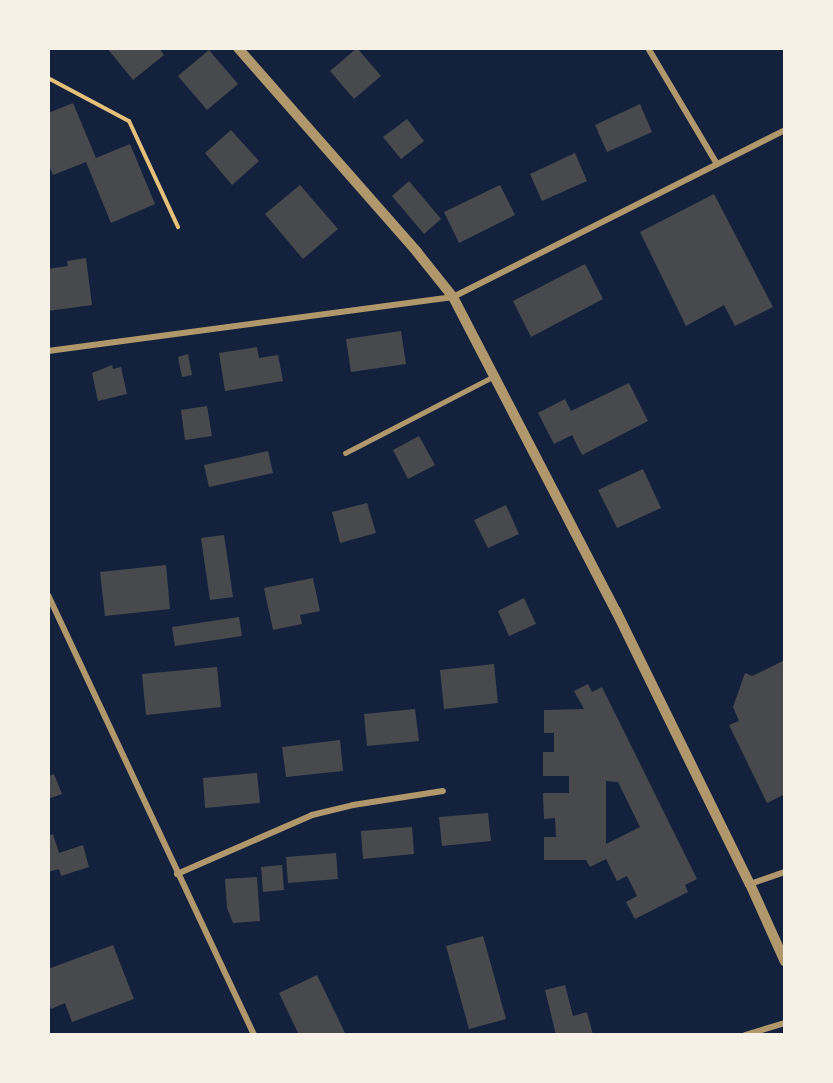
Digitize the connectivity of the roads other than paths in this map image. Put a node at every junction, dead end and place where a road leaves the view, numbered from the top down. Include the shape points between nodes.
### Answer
1 (238, 48) edge
2 (648, 48) edge
3 (785, 130) edge
4 (717, 164) junction
5 (453, 297) junction
6 (48, 351) edge
7 (494, 376) junction
8 (345, 453) dead end
9 (48, 595) edge
10 (443, 791) dead end
11 (785, 872) edge
12 (177, 874) junction
13 (750, 884) junction
14 (785, 962) edge
15 (785, 1023) edge
16 (254, 1035) edge
17 (745, 1035) edge

1 - 5 street
2 - 4 street
3 - 4 street
4 - 5 street
5 - 6 street
5 - 7 street
7 - 8 lane
7 - 13 street via 616,611
9 - 12 street
10 - 12 street via 352,805 312,816
11 - 13 street
12 - 16 street
13 - 14 street
15 - 17 street

